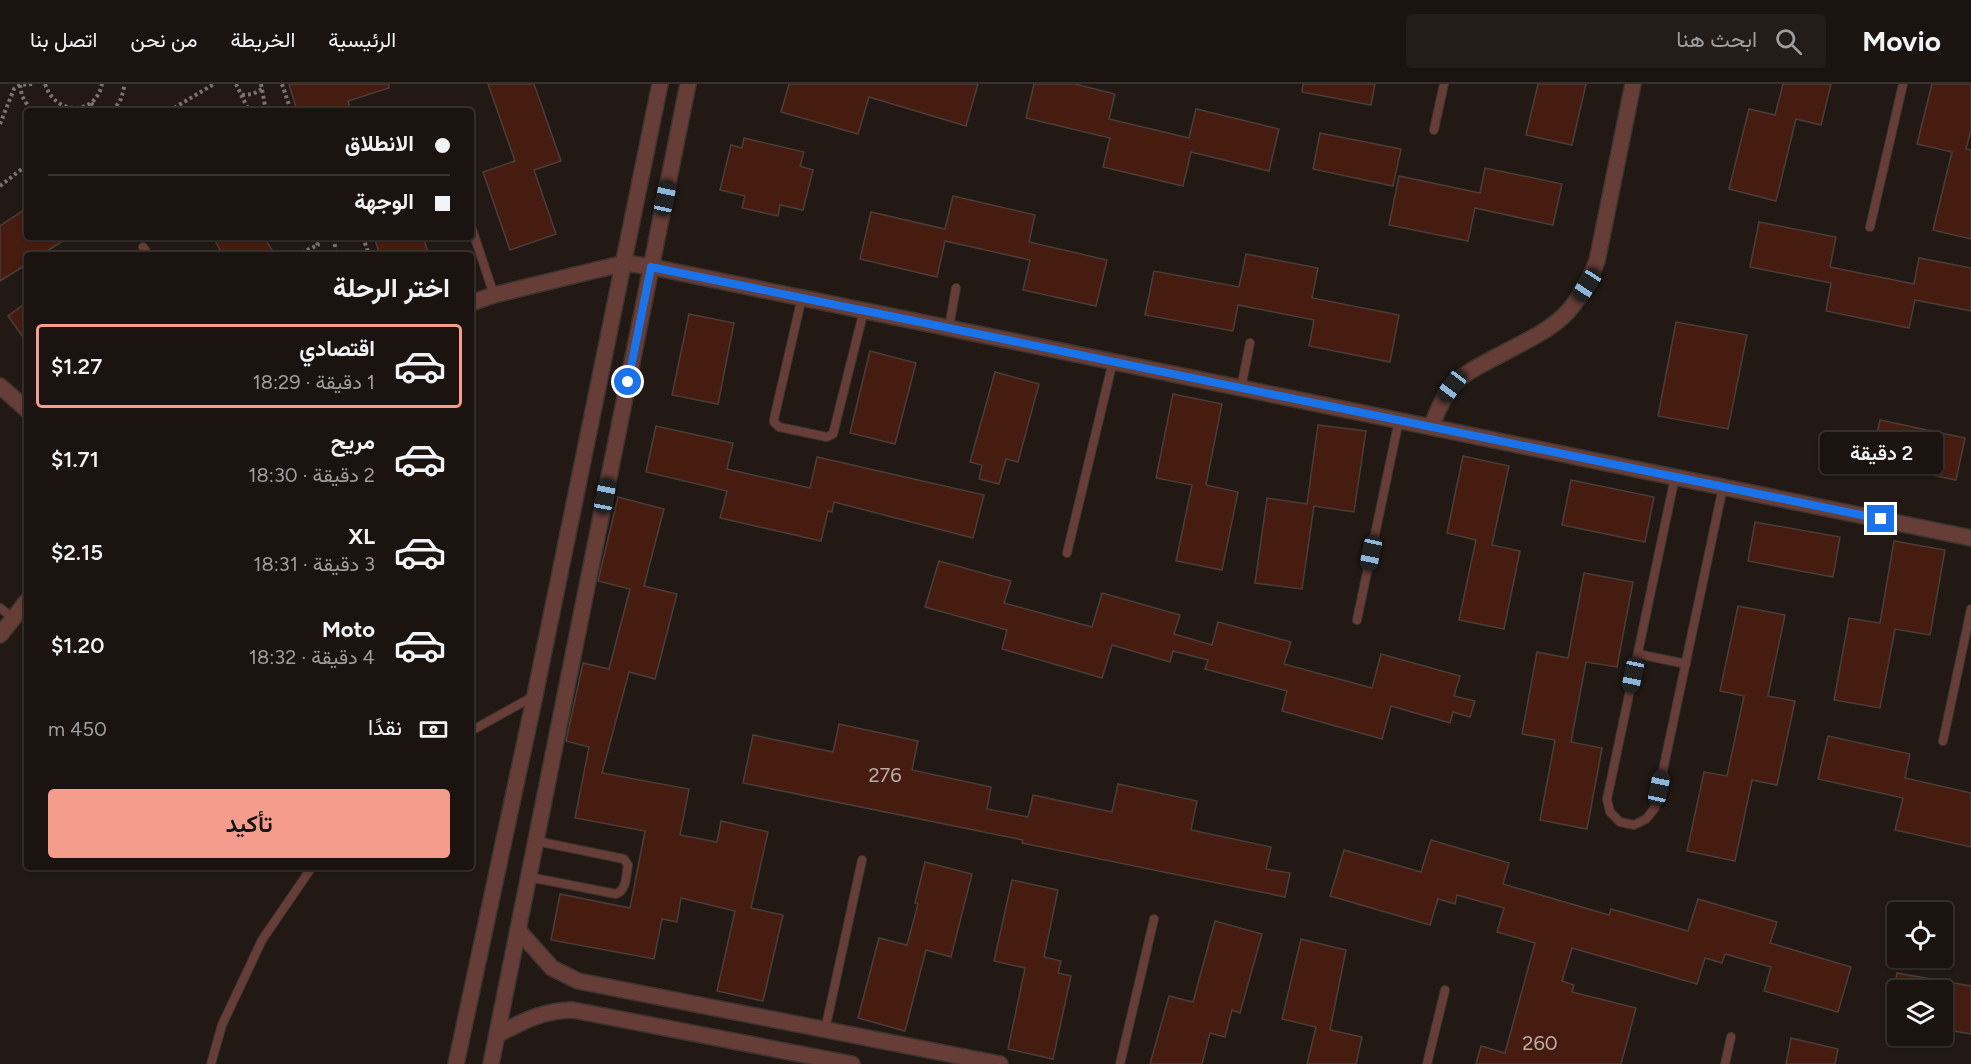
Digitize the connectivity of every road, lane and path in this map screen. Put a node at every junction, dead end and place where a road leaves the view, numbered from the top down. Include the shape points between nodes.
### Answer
1 (33, 84) edge
2 (45, 84) edge
3 (102, 84) edge
4 (125, 84) edge
5 (214, 84) edge
6 (236, 84) edge
7 (282, 84) edge
8 (660, 84) edge
9 (688, 84) edge
10 (1444, 84) edge
11 (1633, 84) edge
12 (1903, 84) edge
13 (20, 85) edge
14 (261, 87) edge
15 (242, 95) junction
16 (91, 103) junction
17 (29, 108) edge
18 (95, 108) edge
19 (116, 108) edge
20 (174, 108) edge
21 (248, 108) edge
22 (265, 108) edge
23 (290, 108) edge
24 (0, 124) edge
25 (1434, 130) dead end
26 (24, 167) edge
27 (0, 186) edge
28 (1870, 227) dead end
29 (474, 235) edge
30 (316, 240) edge
31 (305, 252) edge
32 (625, 262) junction
33 (651, 267) junction
34 (957, 288) dead end
35 (494, 295) junction
36 (802, 297) junction
37 (474, 302) edge
38 (864, 310) junction
39 (949, 327) junction
40 (1250, 343) dead end
41 (1113, 361) junction
42 (0, 386) edge
43 (1241, 387) junction
44 (24, 407) edge
45 (1399, 420) junction
46 (1431, 427) junction
47 (1675, 477) junction
48 (1723, 487) junction
49 (1971, 538) edge
50 (1067, 553) dead end
51 (24, 605) edge
52 (0, 608) edge
53 (1971, 609) edge
54 (13, 618) junction
55 (1357, 620) dead end
56 (0, 635) edge
57 (1638, 654) junction
58 (1686, 664) junction
59 (535, 695) junction
60 (474, 729) edge
61 (1943, 741) dead end
62 (536, 841) junction
63 (862, 860) dead end
64 (310, 870) edge
65 (529, 877) junction
66 (1154, 919) dead end
67 (518, 930) junction
68 (1445, 990) dead end
69 (825, 1030) junction
70 (497, 1035) junction
71 (1731, 1037) dead end
72 (211, 1064) edge
73 (456, 1064) edge
74 (491, 1064) edge
75 (852, 1064) edge
76 (1000, 1064) edge
77 (1120, 1064) edge
78 (1427, 1064) edge
79 (1725, 1064) edge

1 - 13 path
2 - 16 path via 52,99 66,107
3 - 16 path
4 - 19 path
5 - 20 path
6 - 15 path
7 - 23 path
8 - 32 street
9 - 33 street
10 - 25 lane
11 - 46 street via 1596,261 1587,285 1574,307 1556,325 1477,367 1452,386
12 - 28 lane
13 - 17 path
13 - 24 path via 14,89
14 - 15 path via 253,94
14 - 22 path
15 - 21 path
16 - 18 path
26 - 27 path
29 - 35 lane
30 - 31 path via 318,245
32 - 33 street
32 - 35 street
32 - 59 street
33 - 36 street
33 - 62 street
34 - 39 lane
35 - 37 street
36 - 38 street
36 - 38 lane via 774,419 779,427 827,437 835,431
38 - 39 street
39 - 41 street
40 - 43 lane
41 - 43 street
41 - 50 lane
42 - 44 street
43 - 45 street
45 - 46 street
45 - 55 lane
46 - 47 street
47 - 48 street
47 - 57 lane
48 - 49 street
48 - 58 lane
51 - 54 street
52 - 54 lane
53 - 61 lane
54 - 56 street
57 - 58 lane
57 - 58 lane via 1607,799 1610,813 1620,822 1634,825 1646,819 1654,808
59 - 60 lane
59 - 73 street
62 - 65 street
62 - 65 lane via 624,859 628,865 624,887 616,894
63 - 69 lane
64 - 72 lane via 262,940 222,1025
65 - 67 street
66 - 77 lane
67 - 69 street via 552,968 578,981
67 - 70 street
68 - 78 lane
69 - 76 street
70 - 74 street
70 - 75 street via 543,1012 573,1010
71 - 79 lane

